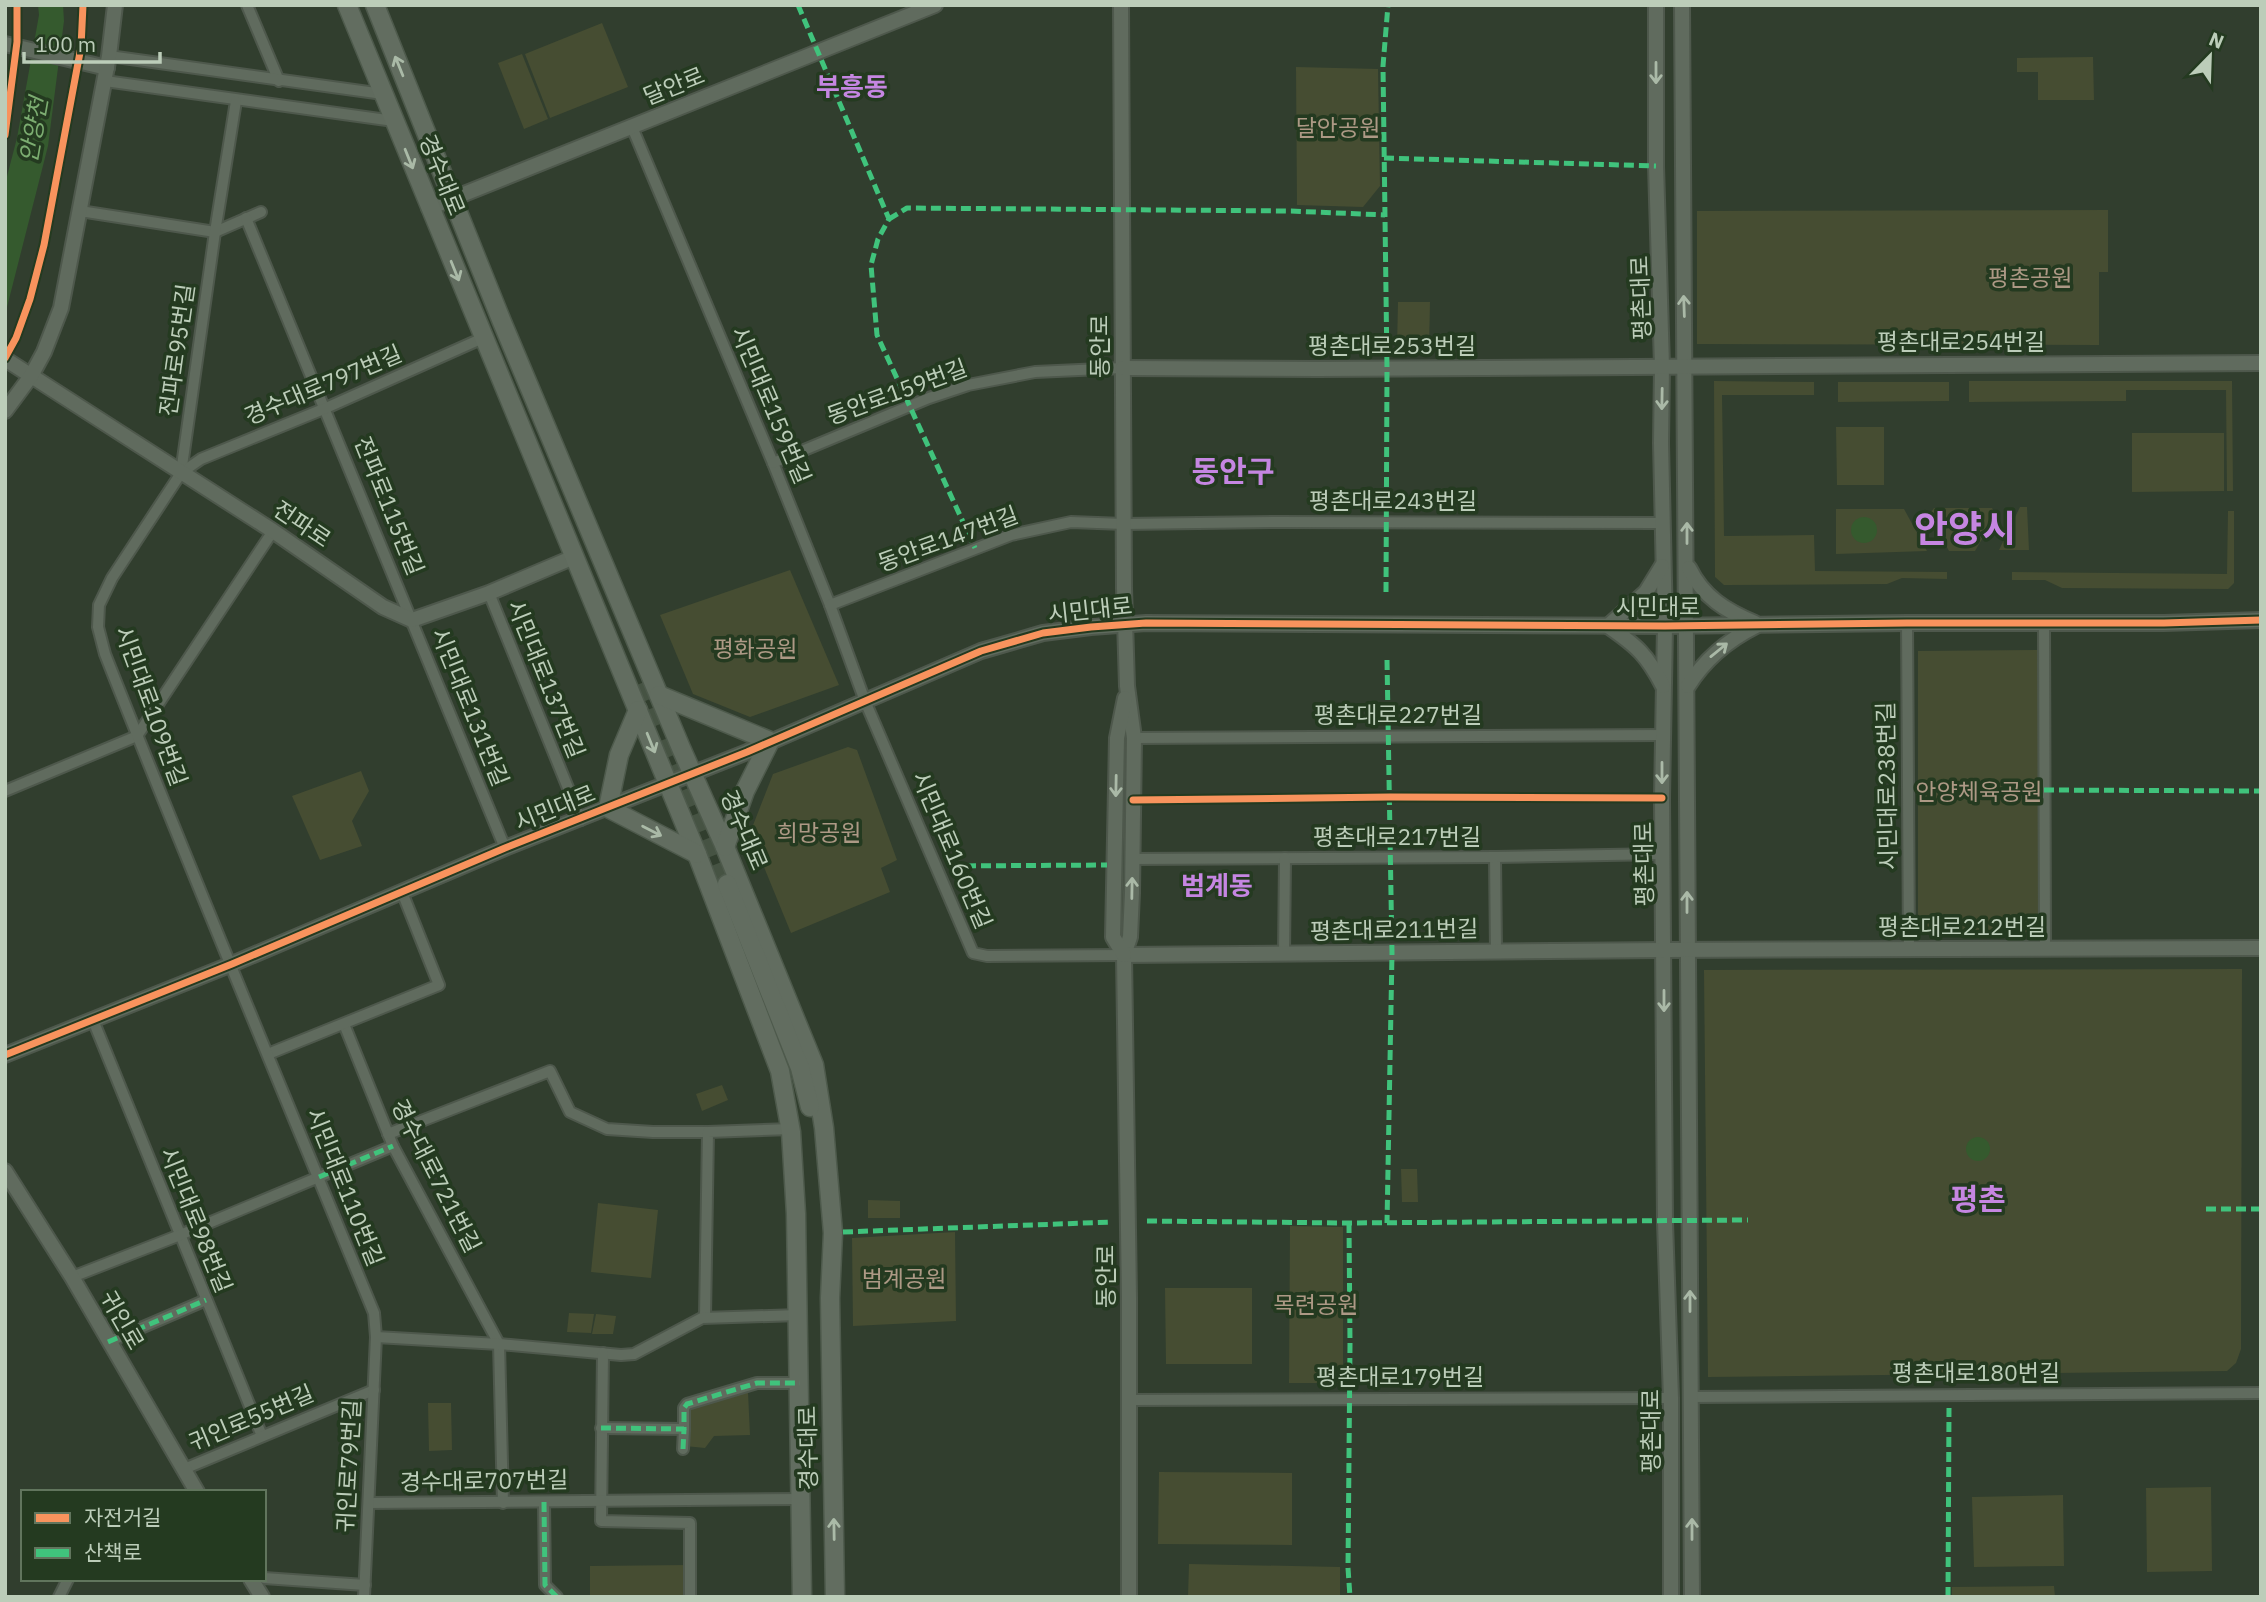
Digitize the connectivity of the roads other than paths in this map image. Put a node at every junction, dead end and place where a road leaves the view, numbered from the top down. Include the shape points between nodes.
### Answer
1 (115, 5) edge
2 (247, 5) edge
3 (347, 5) edge
4 (375, 5) edge
5 (935, 5) edge
6 (1121, 5) edge
7 (1656, 5) edge
8 (1682, 5) edge
9 (5, 44) edge
10 (107, 68) junction
11 (279, 81) junction
12 (383, 94) junction
13 (236, 100) junction
14 (394, 121) junction
15 (632, 127) junction
16 (452, 198) junction
17 (429, 208) junction
18 (80, 211) junction
19 (261, 212) dead end
20 (246, 218) junction
21 (215, 232) junction
22 (502, 322) junction
23 (483, 338) junction
24 (5, 359) edge
25 (493, 363) junction
26 (2261, 363) edge
27 (1662, 366) junction
28 (1685, 366) junction
29 (1123, 368) junction
30 (26, 373) junction
31 (326, 408) junction
32 (5, 411) edge
33 (774, 463) junction
34 (181, 473) junction
35 (1662, 523) junction
36 (1124, 524) junction
37 (273, 531) junction
38 (574, 557) junction
39 (1687, 563) junction
40 (1664, 564) junction
41 (489, 593) junction
42 (830, 605) junction
43 (412, 620) junction
44 (2261, 620) edge
45 (1907, 623) junction
46 (2044, 624) junction
47 (1126, 625) junction
48 (1759, 625) junction
49 (1608, 626) junction
50 (1665, 626) junction
51 (1688, 626) junction
52 (1127, 686) junction
53 (1664, 687) junction
54 (1688, 687) junction
55 (659, 695) junction
56 (865, 701) junction
57 (638, 710) junction
58 (1662, 735) junction
59 (137, 736) junction
60 (1134, 738) junction
61 (770, 741) junction
62 (692, 773) junction
63 (667, 783) junction
64 (5, 791) edge
65 (608, 807) junction
66 (581, 820) junction
67 (725, 847) junction
68 (505, 848) junction
69 (697, 854) junction
70 (1663, 854) junction
71 (1495, 857) junction
72 (1285, 858) junction
73 (1132, 859) junction
74 (402, 892) junction
75 (2261, 948) edge
76 (2045, 949) junction
77 (1664, 950) junction
78 (1688, 950) junction
79 (1909, 950) junction
80 (1496, 952) junction
81 (1284, 954) junction
82 (1124, 955) junction
83 (232, 964) junction
84 (93, 1020) junction
85 (344, 1024) junction
86 (268, 1054) junction
87 (5, 1055) edge
88 (791, 1129) junction
89 (708, 1132) junction
90 (387, 1134) junction
91 (393, 1146) junction
92 (5, 1171) edge
93 (319, 1177) junction
94 (180, 1235) junction
95 (72, 1277) junction
96 (830, 1298) junction
97 (206, 1300) junction
98 (799, 1307) junction
99 (705, 1318) junction
100 (376, 1337) junction
101 (108, 1342) junction
102 (499, 1344) junction
103 (603, 1353) junction
104 (800, 1383) junction
105 (374, 1390) junction
106 (2261, 1393) edge
107 (1691, 1397) junction
108 (1671, 1398) junction
109 (1130, 1400) junction
110 (601, 1428) junction
111 (684, 1429) junction
112 (262, 1436) junction
113 (684, 1449) dead end
114 (184, 1469) junction
115 (196, 1490) edge
116 (801, 1499) junction
117 (600, 1500) junction
118 (544, 1502) junction
119 (369, 1503) junction
120 (503, 1503) junction
121 (266, 1578) edge
122 (67, 1581) edge
123 (252, 1581) edge
124 (365, 1591) edge
125 (59, 1597) edge
126 (262, 1597) edge
127 (557, 1597) edge
128 (690, 1597) edge
129 (802, 1597) edge
130 (835, 1597) edge
131 (1129, 1597) edge
132 (1671, 1597) edge
133 (1692, 1597) edge

1 - 10 street
2 - 11 street
3 - 12 main road, 경수대로
16 -> 4 main road, 경수대로
5 - 15 street, 달안로
6 - 29 street, 동안로
7 -> 27 street, 평촌대로
28 -> 8 street, 평촌대로
9 - 10 street
10 - 11 street
10 - 13 street
10 - 18 street
11 - 12 street
12 - 14 main road, 경수대로
13 - 14 street
13 - 21 street, 전파로95번길
14 -> 17 main road, 경수대로
15 - 16 street, 달안로
15 - 33 street, 시민대로159번길
16 - 17 street, 달안로
16 - 22 main road, 경수대로
17 -> 23 main road, 경수대로
18 - 21 street
18 - 30 street via 61,308 44,352
19 - 20 street
20 - 21 street
20 - 31 street, 전파로115번길
21 - 34 street, 전파로95번길
22 - 25 main road, 경수대로 via 641,683
22 - 55 main road, 경수대로
23 - 25 main road, 경수대로
23 - 31 street, 경수대로797번길
24 - 30 street, 전파로
25 - 38 main road, 경수대로
26 - 28 street, 평촌대로254번길
27 - 28 street, 평촌대로254번길
27 - 29 street, 평촌대로253번길
27 -> 35 street, 평촌대로
39 -> 28 street, 평촌대로
29 - 33 street, 동안로159번길 via 1035,372 968,386
29 - 36 street, 동안로
30 - 32 street
30 - 34 street, 전파로
31 - 34 street, 경수대로797번길 via 201,459
31 - 43 street, 전파로115번길
33 - 42 street, 시민대로159번길
34 - 37 street, 전파로
34 - 59 street, 시민대로109번길 via 99,605 98,627 105,654
35 - 36 street, 평촌대로243번길
35 - 40 street, 평촌대로
36 - 42 street, 동안로147번길 via 1070,522 1011,535
36 - 47 street, 동안로
37 - 43 street, 전파로 via 383,607
37 - 59 street
38 - 41 street
38 - 57 main road, 경수대로
39 - 48 street via 1707,595
39 - 51 street, 평촌대로
40 - 49 street via 1646,593
40 - 50 street, 평촌대로
41 - 43 street
41 - 66 street, 시민대로137번길
42 - 56 street, 시민대로159번길
43 - 68 street, 시민대로131번길
44 - 46 street, 시민대로
45 - 46 street, 시민대로
45 - 48 street, 시민대로
45 - 79 street, 시민대로238번길
46 - 76 street
47 - 49 street, 시민대로
47 - 52 street, 동안로
47 - 56 street, 시민대로 via 1043,634 981,651
48 - 51 street, 시민대로
54 -> 48 street via 1709,658
49 - 50 street, 시민대로
49 - 53 street via 1645,655
50 - 51 street, 시민대로
50 - 53 street, 평촌대로
51 - 54 street, 평촌대로
52 - 60 street, 동안로
52 -> 82 street, 동안로 via 1117,738 1113,937
53 - 58 street, 평촌대로
78 -> 54 street, 평촌대로
55 - 61 main road
55 - 62 main road, 경수대로
56 - 61 street, 시민대로
56 - 82 street, 시민대로160번길 via 973,953
57 -> 63 main road, 경수대로
57 - 65 main road via 618,755
58 - 60 street, 평촌대로227번길
58 -> 70 street, 평촌대로
59 - 64 street
59 - 83 street, 시민대로109번길
60 - 73 street, 동안로
61 - 62 street, 시민대로
61 - 67 main road
62 - 63 street, 시민대로
62 - 67 main road, 경수대로
63 - 65 street, 시민대로
63 - 69 main road, 경수대로
65 - 66 street, 시민대로
65 -> 69 main road
66 - 68 street, 시민대로
67 - 96 main road, 경수대로 via 814,1065 833,1233
68 - 74 street, 시민대로
69 - 88 main road, 경수대로 via 780,1071
70 - 71 street, 평촌대로217번길
70 - 77 street, 평촌대로
71 - 72 street, 평촌대로217번길
71 - 80 street
72 - 73 street, 평촌대로217번길
72 - 81 street
82 -> 73 street, 동안로 via 1130,937
74 - 83 street, 시민대로
74 - 85 street via 439,985
75 - 76 street, 평촌대로212번길
76 - 79 street, 평촌대로212번길
77 - 78 street, 평촌대로212번길
77 - 80 street, 평촌대로211번길
77 -> 108 street, 평촌대로
78 - 79 street, 평촌대로212번길
107 -> 78 street, 평촌대로
80 - 81 street, 평촌대로211번길
81 - 82 street, 평촌대로211번길
82 - 109 street, 동안로
83 - 84 street, 시민대로
83 - 86 street, 시민대로110번길
84 - 87 street, 시민대로
84 - 94 street, 시민대로98번길
85 - 86 street
85 - 90 street, 경수대로721번길
86 - 93 street, 시민대로110번길
88 - 89 street
88 - 98 main road, 경수대로
89 - 90 street via 607,1129 570,1112 550,1071
89 - 99 street
90 - 91 street, 경수대로721번길
91 - 93 street
91 - 102 street, 경수대로721번길
92 - 95 street, 귀인로
93 - 94 street
93 - 100 street, 시민대로110번길 via 374,1313
94 - 95 street
94 - 97 street, 시민대로98번길
95 - 101 street, 귀인로
96 - 98 main road, 경수대로 via 815,1129 800,1068 722,885 788,1070 799,1130
130 -> 96 main road, 경수대로
97 - 101 street
97 - 112 street, 시민대로98번길
98 - 99 street
98 - 104 main road, 경수대로
99 - 103 street via 634,1354
100 - 102 street
100 - 105 street, 귀인로79번길
101 - 114 street, 귀인로
102 - 103 street
102 - 120 street
103 - 110 street, 경수대로707번길
104 - 111 street, 경수대로 via 757,1383 687,1404
104 - 116 main road, 경수대로
105 - 112 street, 귀인로55번길
105 - 119 street, 귀인로79번길
106 - 107 street, 평촌대로180번길
133 -> 107 street, 평촌대로
108 - 109 street, 평촌대로179번길
108 - 132 street, 평촌대로
109 - 131 street, 동안로
110 - 111 street
110 - 117 street, 경수대로707번길
111 - 113 street
112 - 114 street, 귀인로55번길
114 - 115 street, 귀인로
116 - 117 street, 경수대로707번길
116 - 129 main road, 경수대로
117 - 118 street, 경수대로707번길
117 - 128 street via 600,1521 690,1523
118 - 120 street, 경수대로707번길
118 - 127 street via 545,1585
119 - 120 street, 경수대로707번길
119 - 124 street, 귀인로79번길
121 - 124 street
122 - 125 street
123 - 126 street

